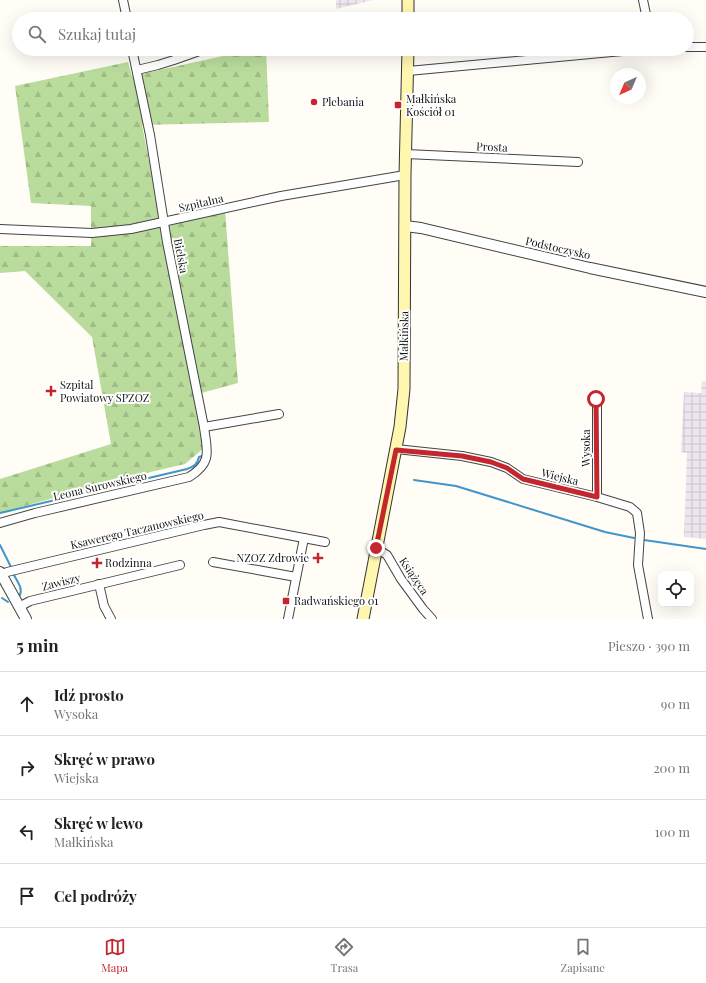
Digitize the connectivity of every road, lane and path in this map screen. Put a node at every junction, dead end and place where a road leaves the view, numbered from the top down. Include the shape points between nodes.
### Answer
1 (123, 0) edge
2 (408, 0) edge
3 (643, 0) edge
4 (126, 12) edge
5 (408, 12) edge
6 (646, 12) edge
7 (694, 47) edge
8 (706, 47) edge
9 (134, 56) edge
10 (186, 56) edge
11 (408, 56) edge
12 (569, 56) edge
13 (137, 70) junction
14 (408, 71) junction
15 (406, 154) junction
16 (578, 162) dead end
17 (405, 175) junction
18 (164, 222) junction
19 (405, 226) junction
20 (0, 229) edge
21 (706, 292) edge
22 (596, 399) dead end
23 (279, 414) dead end
24 (204, 427) junction
25 (396, 450) junction
26 (202, 466) joint
27 (597, 497) junction
28 (0, 523) edge
29 (304, 538) junction
30 (325, 542) dead end
31 (376, 548) junction
32 (213, 562) dead end
33 (180, 565) dead end
34 (1, 574) edge
35 (296, 577) junction
36 (99, 584) junction
37 (19, 607) junction
38 (26, 619) edge
39 (111, 619) edge
40 (288, 619) edge
41 (363, 619) edge
42 (432, 619) edge
43 (648, 619) edge

1 - 4 street
2 - 5 main road
3 - 6 street
7 - 8 street
9 - 13 street, Bielska
10 - 13 street
11 - 14 main road, Małkińska
12 - 14 street
13 - 18 street, Bielska
14 - 15 main road, Małkińska
15 - 16 street, Prosta
15 - 17 main road, Małkińska
17 - 18 street, Szpitalna via 281,196
17 - 19 main road, Małkińska
18 - 20 street, Szpitalna via 131,230 92,233
18 - 24 street, Bielska
19 - 21 street, Podstoczysko
19 - 25 main road, Małkińska via 404,389
22 - 27 street, Wysoka
23 - 24 street
24 - 26 street, Bielska via 208,453
25 - 27 street, Wiejska via 462,456 491,462 507,468 523,479
25 - 31 main road, Małkińska
26 - 28 street, Leona Surowskiego via 189,477
27 - 43 street, Wiejska via 630,507 637,513 640,533 638,565
29 - 30 street, Ksawerego Taczanowskiego
29 - 34 street, Ksawerego Taczanowskiego via 218,522
29 - 35 street
31 - 41 main road, Małkińska
31 - 42 street, Książęca via 387,555 401,579
32 - 35 street
33 - 36 street, Zawiszy
34 - 37 street
35 - 40 street
36 - 37 street, Zawiszy via 30,601
36 - 39 street via 104,606
37 - 38 street

